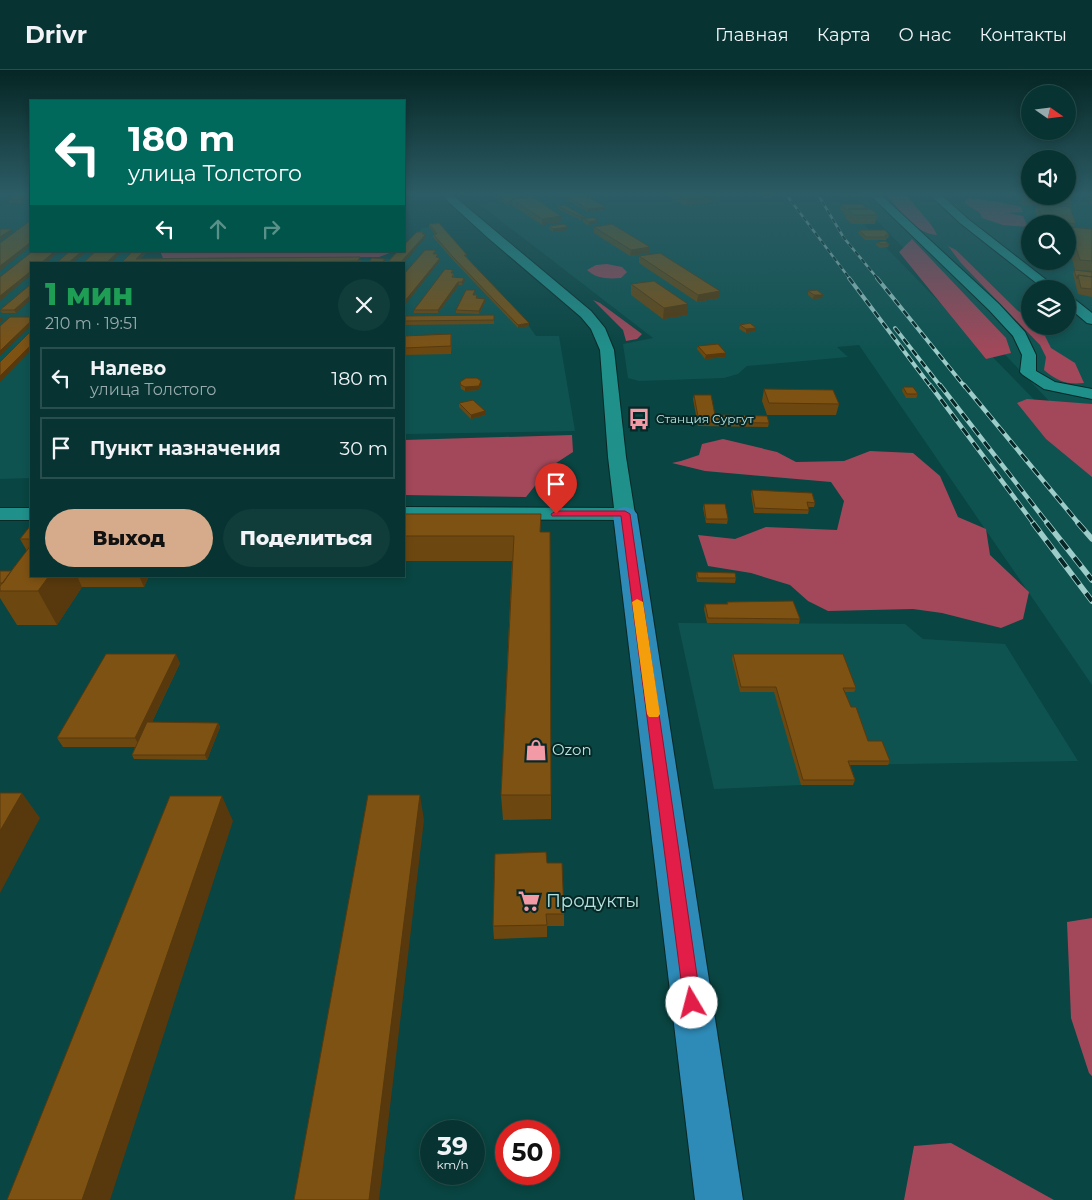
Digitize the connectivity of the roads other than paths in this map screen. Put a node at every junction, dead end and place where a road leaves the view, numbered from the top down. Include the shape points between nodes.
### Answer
1 (504, 246) edge
2 (929, 246) edge
3 (996, 246) edge
4 (1040, 280) edge
5 (1076, 307) edge
6 (1092, 320) edge
7 (1092, 394) edge
8 (405, 513) edge
9 (0, 514) edge
10 (30, 514) edge
11 (625, 514) junction
12 (719, 1200) edge

1 - 11 street via 586,314 598,328 607,350
2 - 7 street via 1020,335 1029,355 1028,372 1035,379 1059,389
3 - 4 street
5 - 6 street
8 - 11 street
9 - 10 street
11 - 12 main road

